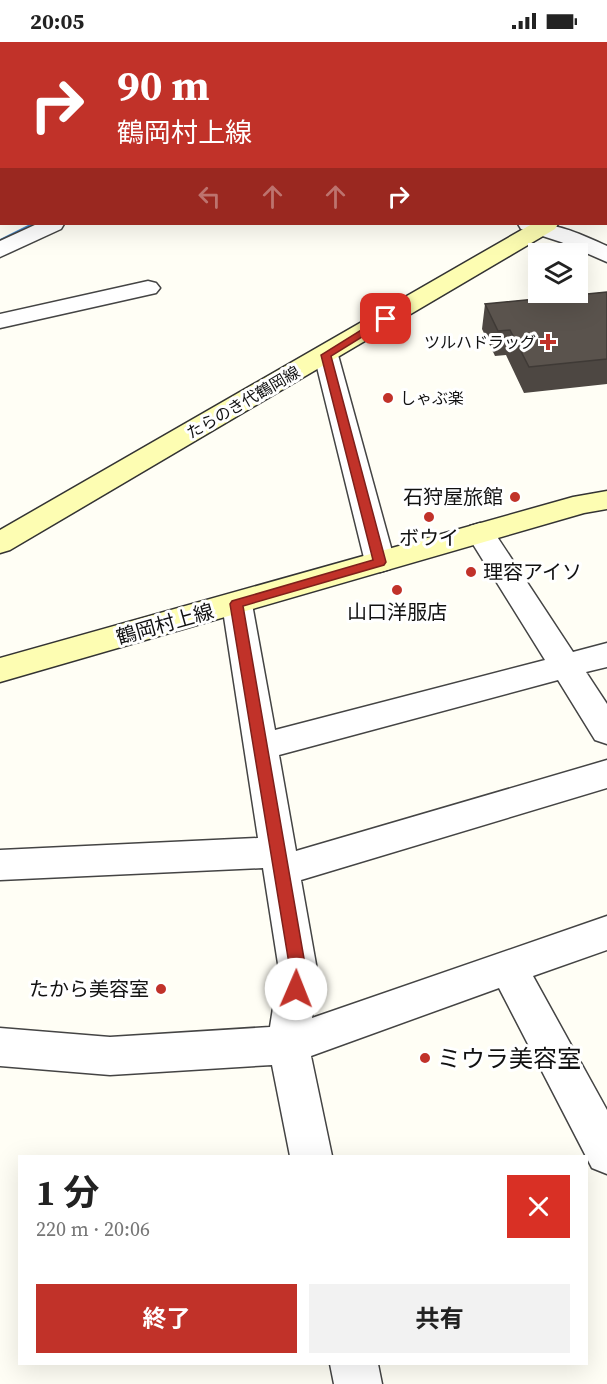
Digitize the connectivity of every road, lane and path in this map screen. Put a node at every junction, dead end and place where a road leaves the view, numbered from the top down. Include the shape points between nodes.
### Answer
1 (50, 225) edge
2 (539, 225) edge
3 (0, 250) edge
4 (607, 255) edge
5 (148, 288) dead end
6 (0, 321) edge
7 (326, 355) junction
8 (607, 500) edge
9 (480, 533) junction
10 (0, 543) edge
11 (380, 562) junction
12 (237, 604) junction
13 (607, 655) edge
14 (565, 666) junction
15 (0, 670) edge
16 (607, 731) edge
17 (261, 747) junction
18 (607, 774) edge
19 (280, 861) junction
20 (0, 865) edge
21 (607, 933) edge
22 (508, 968) junction
23 (288, 1045) junction
24 (0, 1047) edge
25 (607, 1153) edge
26 (311, 1155) edge
27 (354, 1365) edge
28 (358, 1384) edge

1 - 3 street
2 - 4 street
2 - 7 main road, たらのき代鶴岡線
5 - 6 street
7 - 10 main road, たらのき代鶴岡線
7 - 11 street
8 - 9 main road, 鶴岡村上線
9 - 11 main road, 鶴岡村上線
9 - 14 street
11 - 12 main road, 鶴岡村上線
12 - 15 main road, 鶴岡村上線
12 - 17 street
13 - 14 street
14 - 16 street
14 - 17 street
17 - 19 street
18 - 19 street
19 - 20 street
19 - 23 street via 298,970
21 - 22 street
22 - 23 street
22 - 25 street
23 - 24 street via 110,1056
23 - 26 street
27 - 28 street

